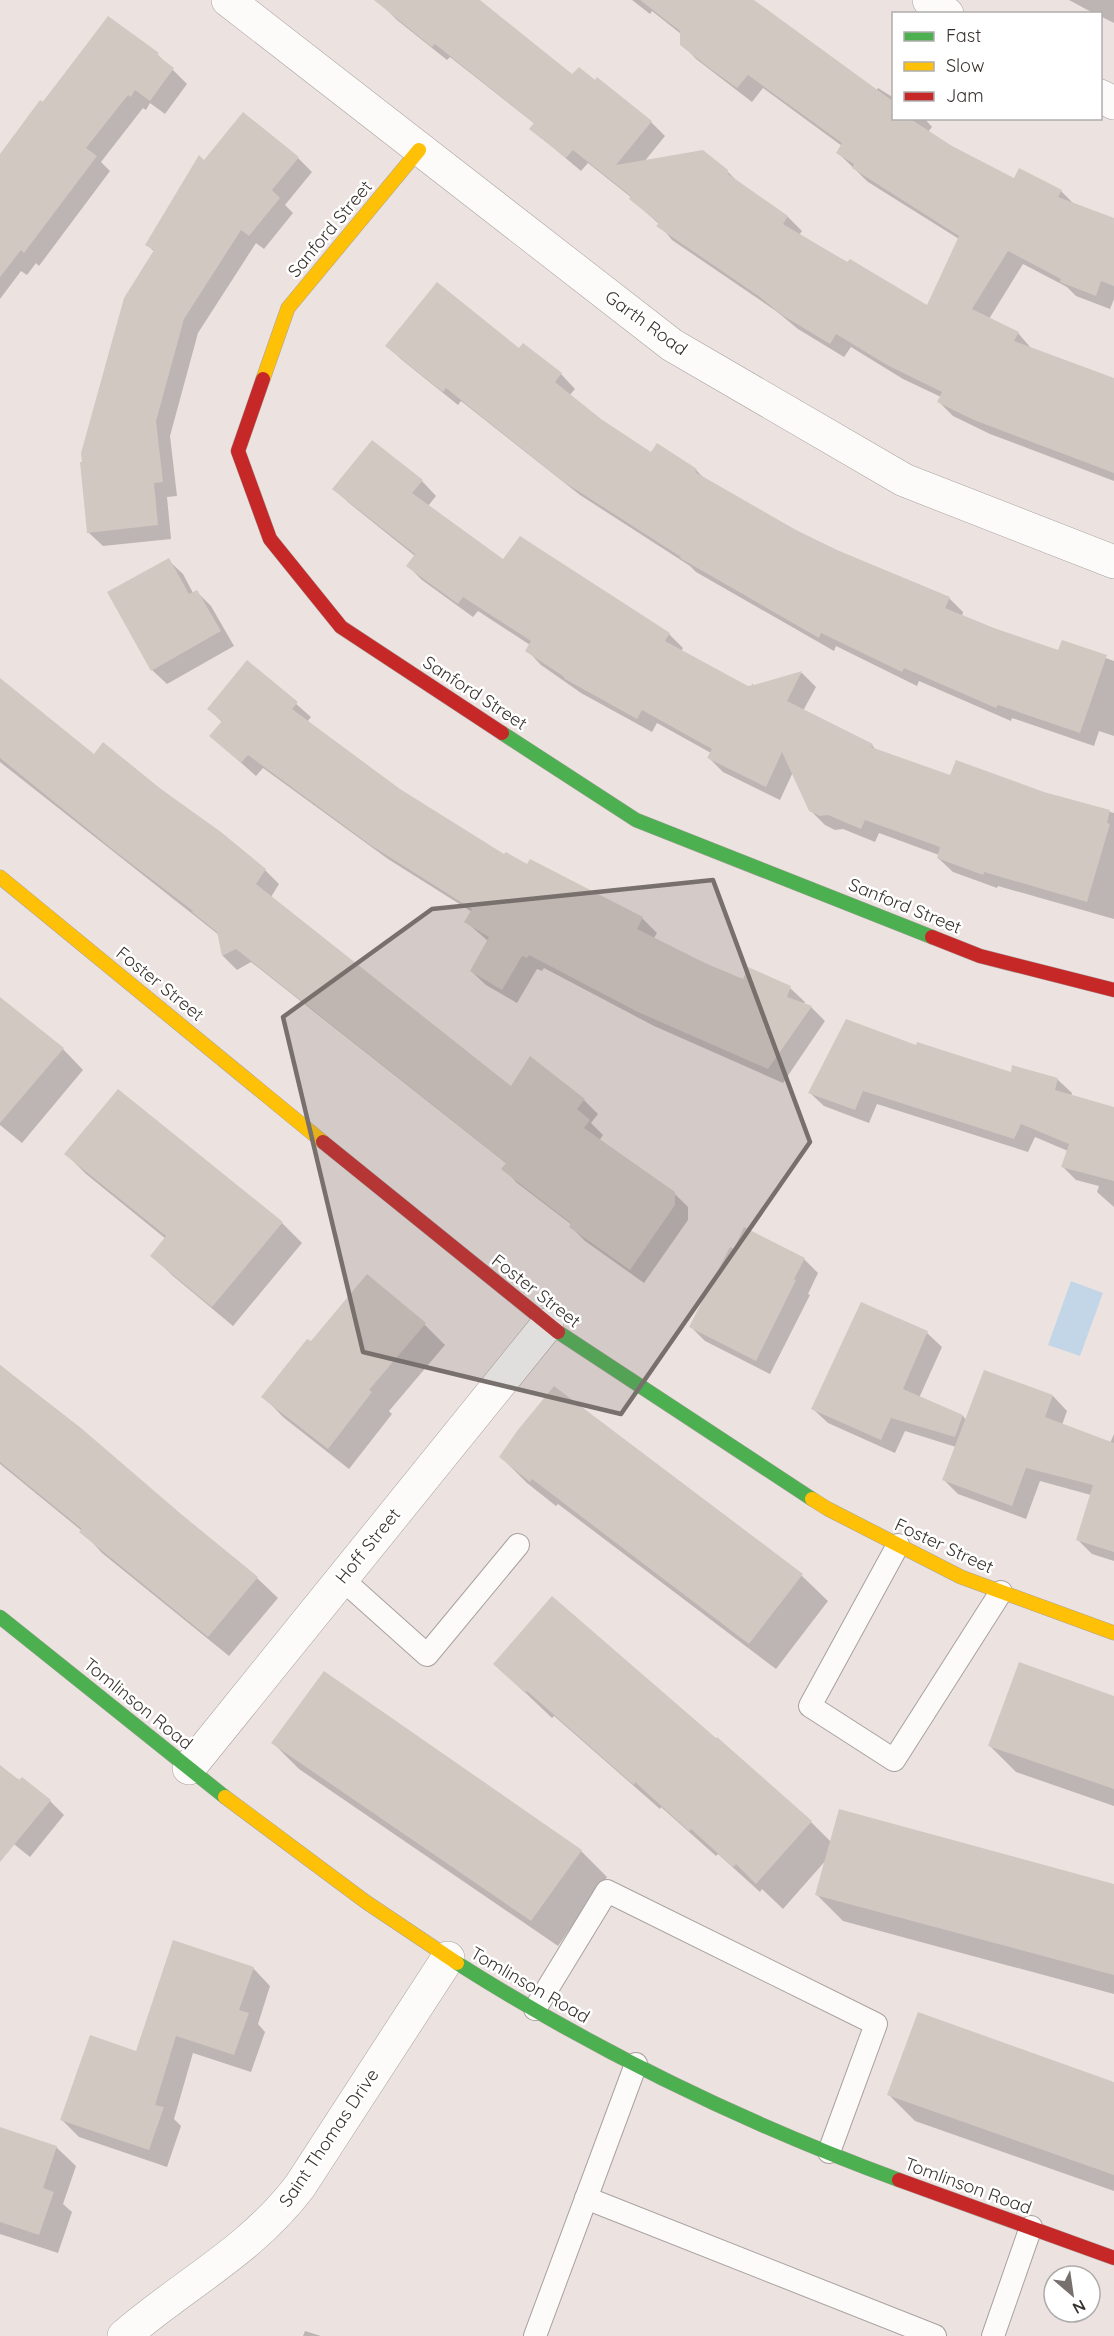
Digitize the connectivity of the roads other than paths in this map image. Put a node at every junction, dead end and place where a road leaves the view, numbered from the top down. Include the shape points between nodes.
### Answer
1 (228, 0) edge
2 (929, 0) edge
3 (944, 12) edge
4 (419, 150) junction
5 (1114, 562) edge
6 (0, 876) edge
7 (1114, 990) edge
8 (547, 1325) junction
9 (518, 1545) dead end
10 (898, 1545) junction
11 (342, 1579) junction
12 (1001, 1592) junction
13 (0, 1617) edge
14 (1114, 1633) edge
15 (189, 1768) junction
16 (448, 1958) junction
17 (536, 2009) junction
18 (636, 2064) junction
19 (829, 2152) junction
20 (586, 2198) junction
21 (1031, 2227) junction
22 (1114, 2258) edge
23 (124, 2336) edge
24 (535, 2336) edge
25 (935, 2336) edge
26 (993, 2336) edge

1 - 4 street, Garth Road
2 - 3 street
4 - 5 street, Garth Road via 672,345 904,480
4 - 7 street, Sanford Street via 288,308 238,451 270,539 341,627 636,820 980,956
6 - 8 street, Foster Street
8 - 10 street, Foster Street via 828,1509
8 - 11 street, Hoff Street
9 - 11 lane via 427,1655
10 - 12 street, Foster Street
10 - 12 lane via 810,1706 894,1760
11 - 15 street, Hoff Street
12 - 14 street, Foster Street
13 - 15 street, Tomlinson Road
15 - 16 street, Tomlinson Road via 362,1901
16 - 17 street, Tomlinson Road
16 - 23 street, Saint Thomas Drive via 281,2211 222,2262
17 - 18 street, Tomlinson Road
17 - 19 lane via 607,1891 876,2024
18 - 19 street, Tomlinson Road
18 - 20 lane
19 - 21 street, Tomlinson Road
20 - 24 lane
20 - 25 lane
21 - 22 street, Tomlinson Road
21 - 26 lane

